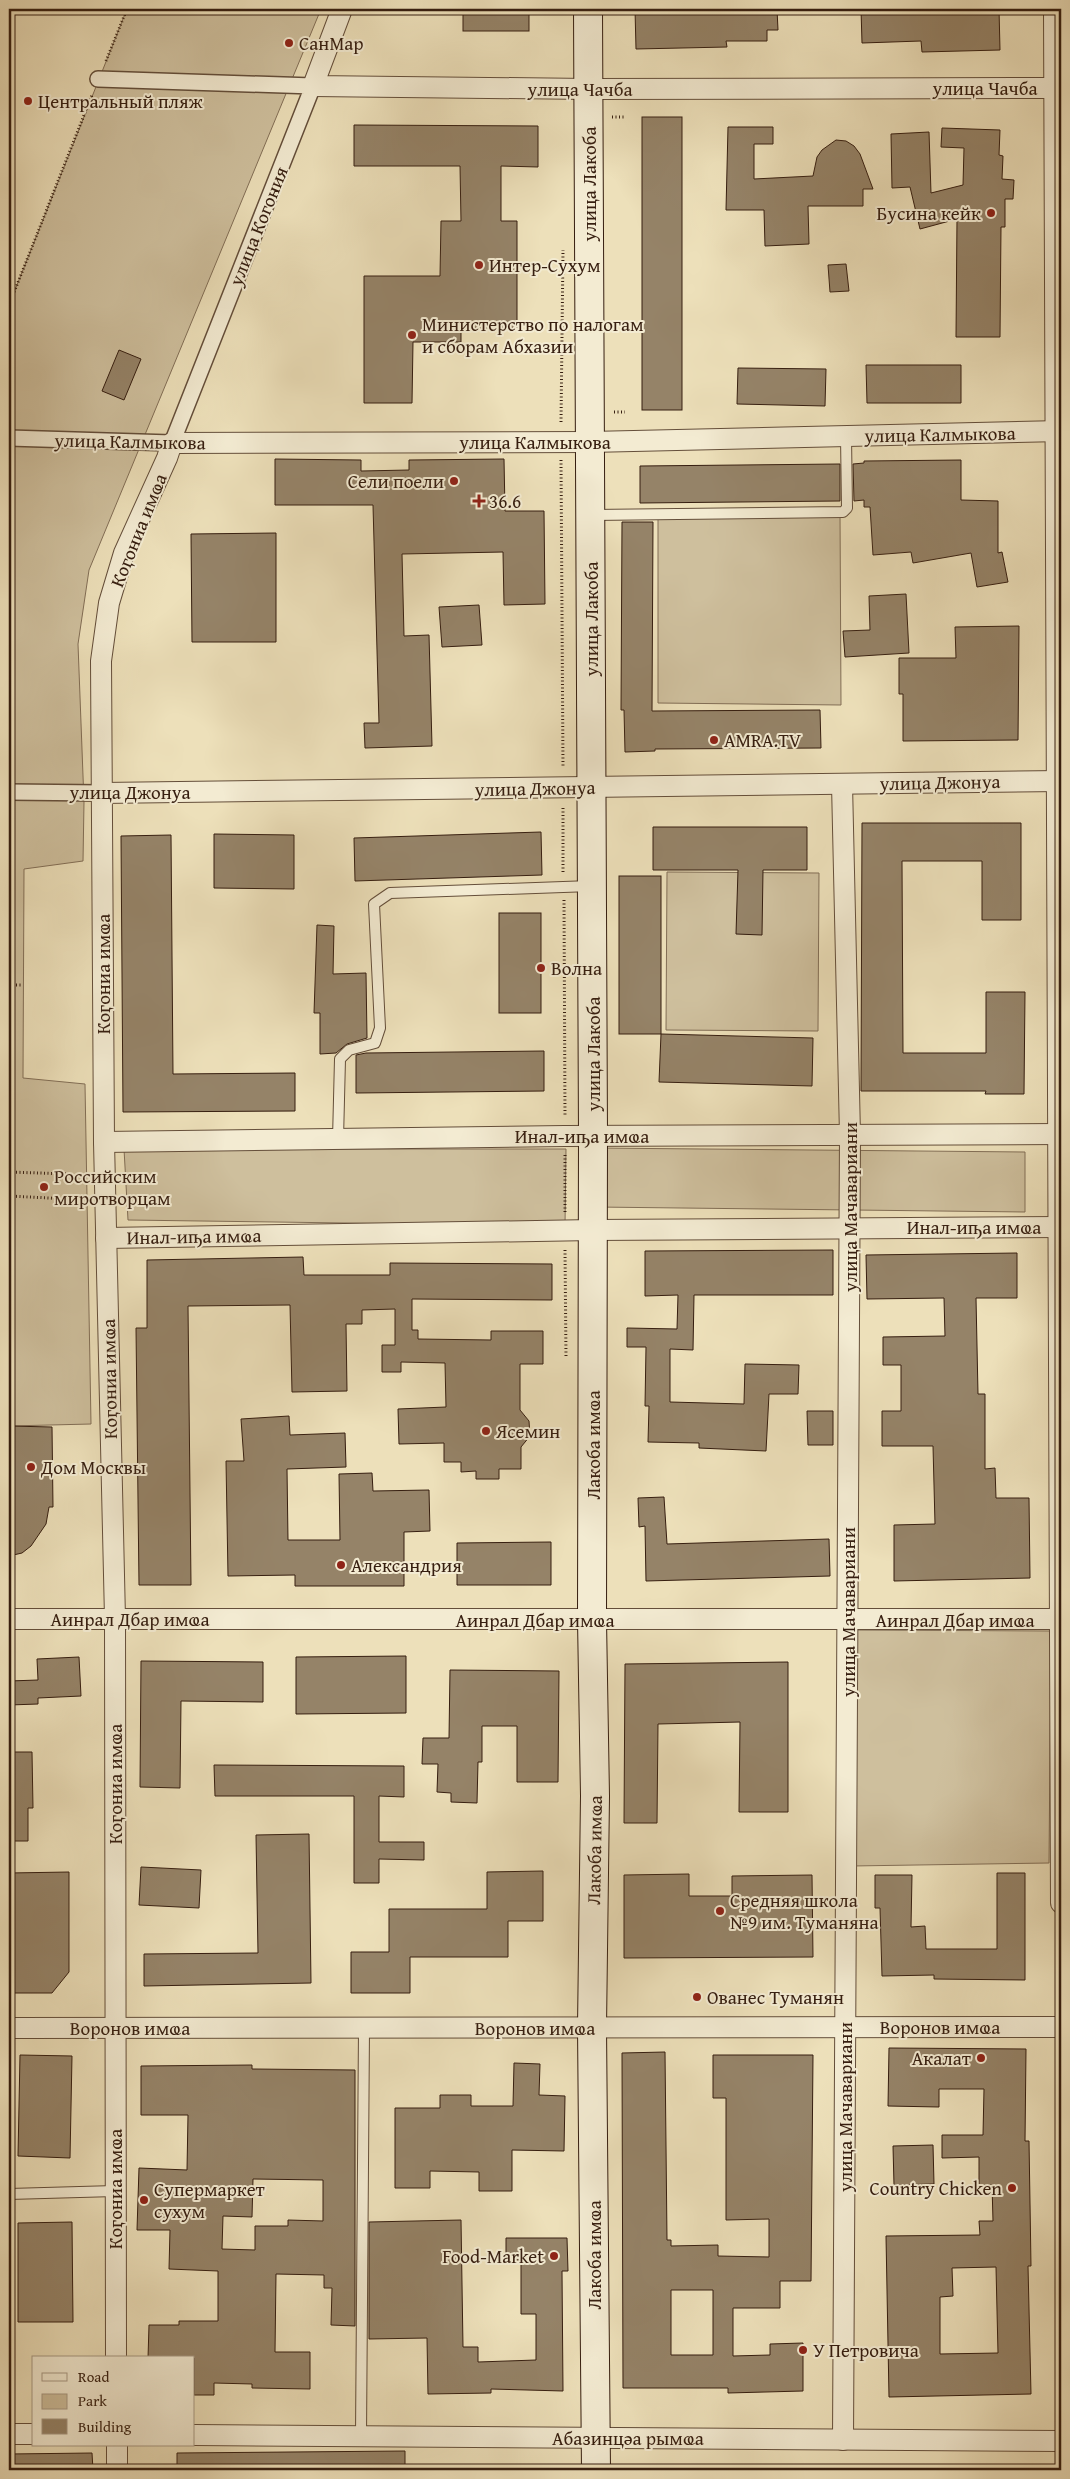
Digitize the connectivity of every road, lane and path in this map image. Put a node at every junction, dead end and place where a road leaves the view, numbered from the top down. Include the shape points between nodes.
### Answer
1 (128, 9) edge
2 (342, 9) edge
3 (588, 9) edge
4 (1054, 9) edge
5 (98, 79) junction
6 (313, 86) junction
7 (1058, 88) edge
8 (589, 89) junction
9 (563, 245) dead end
10 (9, 305) edge
11 (1058, 431) edge
12 (846, 436) junction
13 (9, 438) edge
14 (561, 442) junction
15 (590, 442) junction
16 (172, 443) junction
17 (590, 515) junction
18 (1059, 780) edge
19 (842, 784) junction
20 (563, 787) junction
21 (592, 787) junction
22 (9, 792) edge
23 (102, 793) junction
24 (592, 886) junction
25 (564, 887) junction
26 (9, 985) edge
27 (23, 985) dead end
28 (1059, 1134) edge
29 (850, 1135) junction
30 (565, 1136) junction
31 (593, 1136) junction
32 (338, 1139) junction
33 (104, 1142) junction
34 (9, 1172) edge
35 (68, 1174) dead end
36 (9, 1196) edge
37 (69, 1198) dead end
38 (850, 1227) junction
39 (1059, 1227) edge
40 (593, 1230) junction
41 (565, 1231) junction
42 (106, 1238) junction
43 (566, 1361) dead end
44 (115, 1618) junction
45 (9, 1619) edge
46 (1060, 1619) edge
47 (592, 1620) junction
48 (848, 1620) junction
49 (1061, 1903) edge
50 (846, 2027) junction
51 (1061, 2027) edge
52 (9, 2028) edge
53 (115, 2028) junction
54 (364, 2028) junction
55 (592, 2028) junction
56 (115, 2190) junction
57 (9, 2194) edge
58 (116, 2356) edge
59 (9, 2434) edge
60 (32, 2434) edge
61 (195, 2435) edge
62 (361, 2436) junction
63 (595, 2438) junction
64 (843, 2440) junction
65 (1061, 2441) edge
66 (116, 2446) edge
67 (117, 2470) edge
68 (596, 2470) edge

1 - 5 path
2 - 6 street, улица Когония
3 - 8 main road, улица Лакоба
4 - 7 street
5 - 6 street, улица Чачба
5 - 10 path
6 - 8 street, улица Чачба
6 - 16 street, улица Когония
7 - 8 street, улица Чачба
7 - 11 street
8 - 15 main road, улица Лакоба
9 - 14 path
11 - 12 street, улица Калмыкова
11 - 18 street
12 - 15 street, улица Калмыкова
12 - 17 lane via 847,508 843,512
13 - 16 street, улица Калмыкова
14 - 15 street, улица Калмыкова
14 - 16 street, улица Калмыкова
14 - 20 path
15 - 17 main road, улица Лакоба
16 - 23 street, Коӷониа имҩа via 124,553 109,603 101,661
17 - 21 main road, улица Лакоба
18 - 19 street, улица Джонуа
18 - 28 street
19 - 21 street, улица Джонуа
19 - 29 street, улица Мачавариани
20 - 21 street, улица Джонуа
20 - 23 street, улица Джонуа
20 - 25 path
21 - 24 main road, улица Лакоба
22 - 23 street, улица Джонуа
23 - 33 street, Коӷониа имҩа
24 - 25 lane
24 - 31 main road, улица Лакоба
25 - 30 path
25 - 32 lane via 390,893 374,904 380,1028 375,1043 349,1050 340,1059
26 - 27 path
28 - 29 street, Инал-иҧа имҩа
28 - 39 street
29 - 31 street, Инал-иҧа имҩа
29 - 38 street, улица Мачавариани
30 - 31 street, Инал-иҧа имҩа
30 - 32 street, Инал-иҧа имҩа
30 - 41 path
31 - 40 main road, улица Лакоба
32 - 33 street, Инал-иҧа имҩа
33 - 42 street, Коӷониа имҩа
34 - 35 path
36 - 37 path
38 - 39 street, Инал-иҧа имҩа
38 - 40 street, Инал-иҧа имҩа
38 - 48 street, улица Мачавариани
39 - 46 street
40 - 41 street, Инал-иҧа имҩа
40 - 47 main road, Лакоба имҩа
41 - 42 street, Инал-иҧа имҩа
41 - 43 path
42 - 44 street, Коӷониа имҩа
44 - 45 street, Аинрал Дбар имҩа
44 - 47 street, Аинрал Дбар имҩа
44 - 53 street, Коӷониа имҩа
46 - 48 street, Аинрал Дбар имҩа
46 - 49 street
47 - 48 street, Аинрал Дбар имҩа
47 - 55 main road, Лакоба имҩа via 595,1796
48 - 50 street, улица Мачавариани
50 - 51 street, Воронов имҩа
50 - 55 street, Воронов имҩа
50 - 64 street, улица Мачавариани
52 - 53 street, Воронов имҩа
53 - 54 street, Воронов имҩа
53 - 56 street, Коӷониа имҩа
54 - 55 street, Воронов имҩа
54 - 62 lane
55 - 63 main road, Лакоба имҩа
56 - 57 lane
56 - 58 street, Коӷониа имҩа
59 - 60 street
61 - 62 street, Абазинцәа рымҩа
62 - 63 street, Абазинцәа рымҩа
63 - 64 street, Абазинцәа рымҩа
63 - 68 main road, Лакоба имҩа
64 - 65 street, Абазинцәа рымҩа
66 - 67 street

